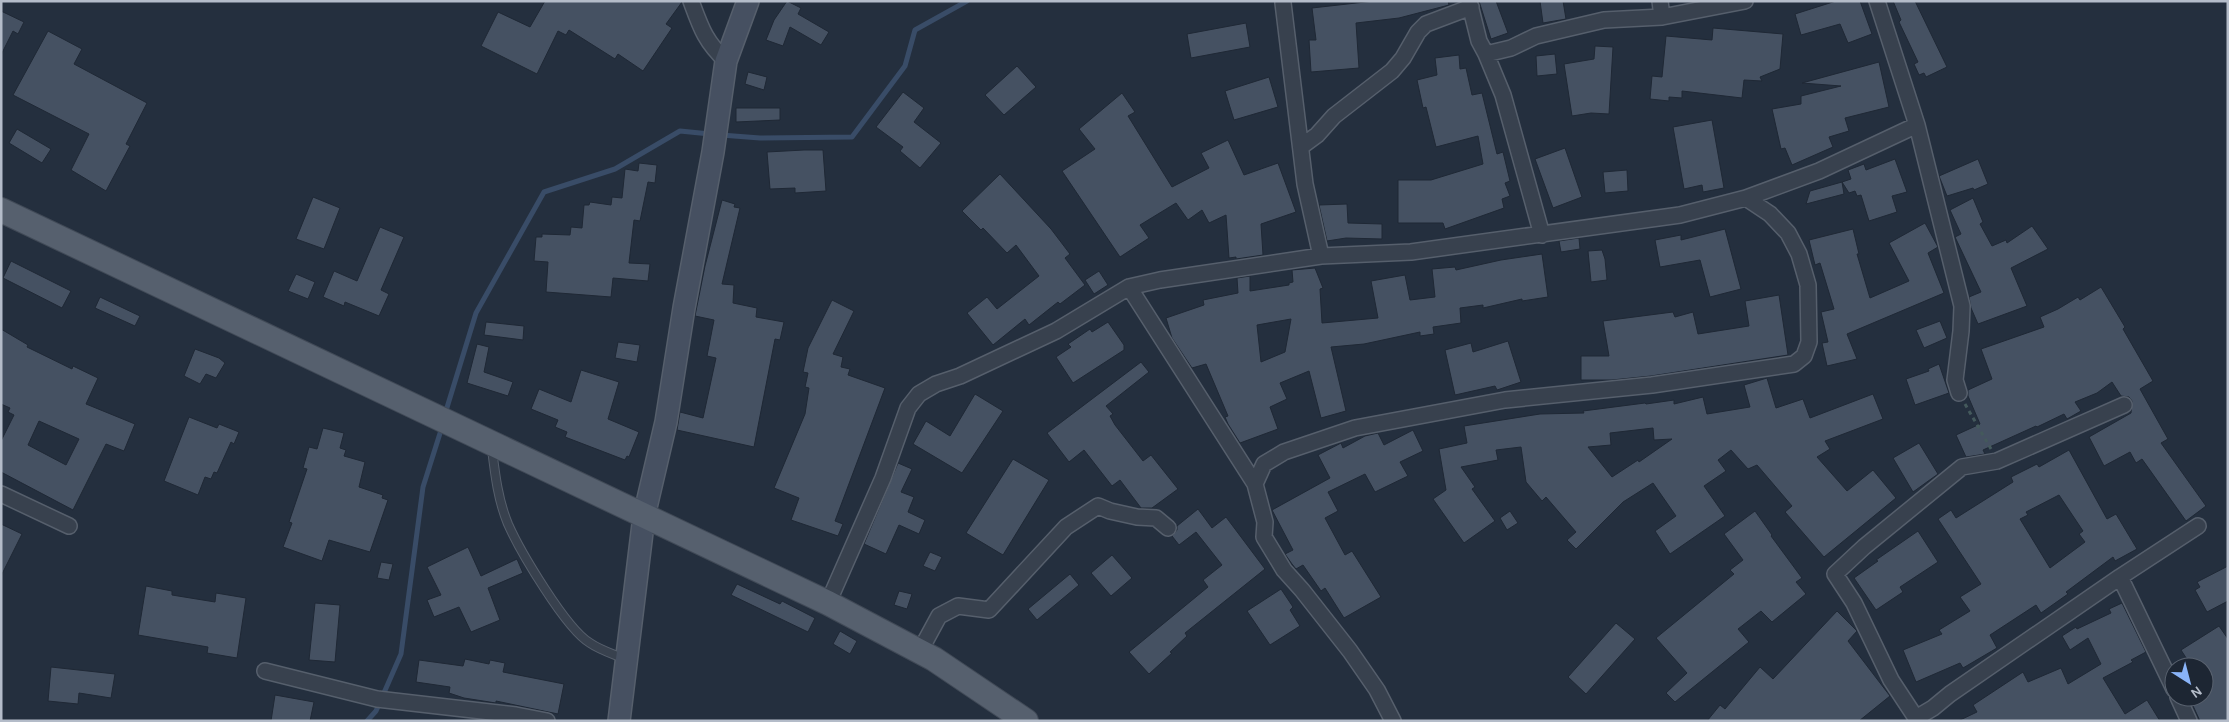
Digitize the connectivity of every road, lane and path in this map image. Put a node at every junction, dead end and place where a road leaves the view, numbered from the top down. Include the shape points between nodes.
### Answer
1 (691, 1) edge
2 (748, 1) edge
3 (1660, 1) edge
4 (1745, 1) edge
5 (1877, 1) edge
6 (1283, 3) dead end
7 (1470, 4) edge
8 (1662, 17) junction
9 (1486, 54) junction
10 (726, 60) junction
11 (1917, 125) junction
12 (1302, 146) junction
13 (1746, 198) junction
14 (1, 210) edge
15 (1542, 235) junction
16 (1321, 256) junction
17 (1129, 287) junction
18 (1959, 393) joint
19 (2124, 405) dead end
20 (492, 445) junction
21 (1997, 461) junction
22 (1255, 484) junction
23 (1, 494) edge
24 (644, 516) junction
25 (69, 526) dead end
26 (2198, 526) dead end
27 (1168, 528) dead end
28 (2120, 577) junction
29 (828, 603) junction
30 (920, 651) junction
31 (627, 660) junction
32 (2164, 668) edge
33 (265, 671) dead end
34 (2183, 707) edge
35 (1917, 720) edge
36 (547, 721) edge
37 (619, 721) edge
38 (1026, 721) edge
39 (1393, 721) edge
40 (2189, 721) edge

1 - 10 street via 705,37
2 - 10 main road
3 - 8 street
4 - 8 street
5 - 11 street
6 - 12 street
7 - 9 street via 1479,41
7 - 12 street via 1426,24 1392,70
8 - 9 street via 1604,20 1536,36 1511,48
9 - 15 street via 1503,95
10 - 24 main road via 666,422
11 - 13 street via 1819,171
11 - 18 street via 1962,306 1955,380
12 - 16 street via 1305,184
13 - 15 street via 1680,215
13 - 22 street via 1770,214 1788,233 1799,254 1808,285 1809,342 1804,356 1794,364 1652,385 1505,400 1355,428 1284,452 1264,464
14 - 20 main road
15 - 16 street via 1411,252
16 - 17 street
17 - 22 street
17 - 29 street via 1056,331 919,394 908,408 883,478
18 - 21 path
19 - 21 street
20 - 24 main road
20 - 31 lane via 495,482 508,524 539,578 565,619 589,643
21 - 35 street via 1962,468 1864,547 1836,574 1854,603 1891,680
22 - 39 street via 1265,522 1264,537 1284,570 1377,690
23 - 25 street
24 - 29 main road
24 - 31 main road
26 - 28 street
27 - 30 street via 1156,518 1137,517 1098,506 1066,527 990,610 958,606 939,616
28 - 32 street
28 - 35 street
29 - 30 main road
30 - 38 main road
31 - 37 main road
33 - 36 street via 377,699 516,714
34 - 40 street

